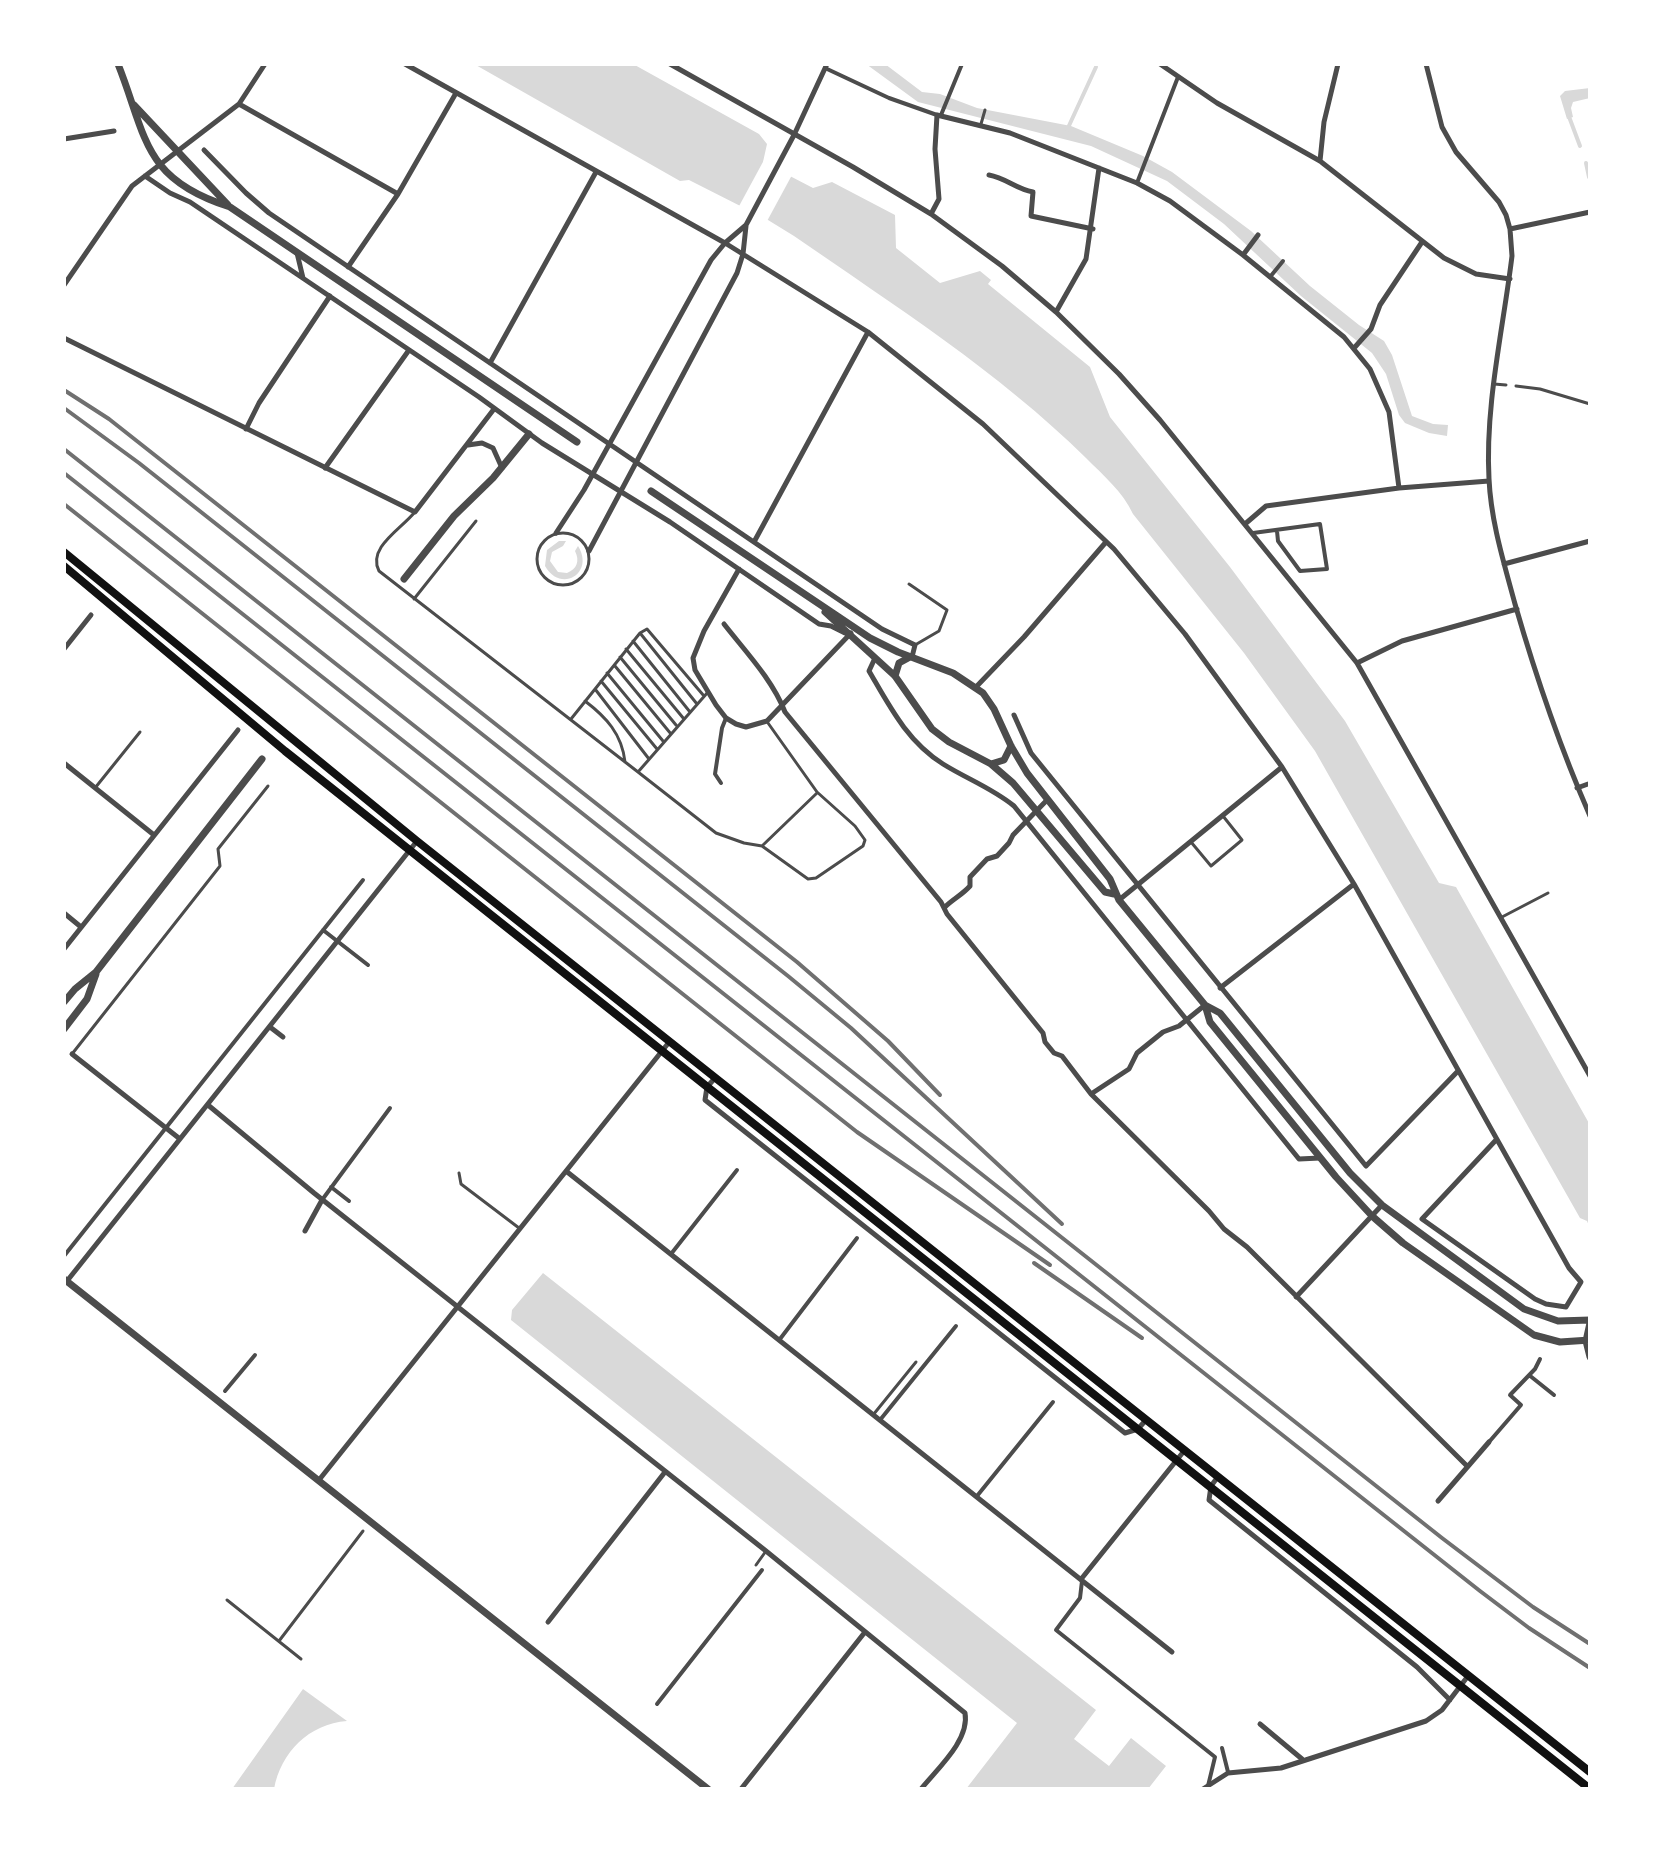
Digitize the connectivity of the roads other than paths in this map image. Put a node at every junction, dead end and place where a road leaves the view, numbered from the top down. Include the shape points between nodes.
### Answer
1 (118, 64) edge
2 (265, 64) edge
3 (405, 64) edge
4 (670, 64) edge
5 (962, 64) edge
6 (1160, 64) edge
7 (1338, 64) edge
8 (1426, 64) edge
9 (826, 66) edge
10 (1178, 77) junction
11 (456, 93) junction
12 (239, 104) junction
13 (134, 105) junction
14 (985, 110) dead end
15 (940, 114) junction
16 (982, 121) junction
17 (114, 131) dead end
18 (794, 135) junction
19 (64, 139) edge
20 (204, 150) dead end
21 (177, 151) junction
22 (1320, 161) junction
23 (159, 165) junction
24 (1099, 168) junction
25 (596, 172) junction
26 (989, 175) dead end
27 (145, 176) junction
28 (1137, 183) junction
29 (398, 194) junction
30 (230, 207) junction
31 (1590, 212) edge
32 (931, 214) junction
33 (746, 225) junction
34 (1093, 229) junction
35 (1510, 229) junction
36 (1258, 235) dead end
37 (1422, 242) junction
38 (725, 243) junction
39 (1246, 252) junction
40 (297, 253) junction
41 (743, 254) junction
42 (1283, 261) dead end
43 (348, 267) junction
44 (1272, 275) junction
45 (303, 279) junction
46 (1510, 279) junction
47 (64, 285) edge
48 (330, 296) junction
49 (1056, 312) junction
50 (868, 332) junction
51 (64, 338) edge
52 (1357, 345) junction
53 (409, 350) junction
54 (490, 363) junction
55 (1494, 384) junction
56 (1506, 385) dead end
57 (1516, 386) dead end
58 (1590, 404) edge
59 (494, 409) junction
60 (246, 429) junction
61 (529, 434) junction
62 (577, 442) dead end
63 (609, 444) junction
64 (467, 445) junction
65 (636, 462) junction
66 (325, 468) junction
67 (502, 468) junction
68 (591, 475) junction
69 (1489, 481) junction
70 (1399, 488) junction
71 (651, 491) dead end
72 (619, 492) junction
73 (415, 512) junction
74 (476, 521) dead end
75 (1245, 524) junction
76 (1277, 531) junction
77 (556, 533) junction
78 (1253, 533) junction
79 (1590, 541) edge
80 (754, 542) junction
81 (1106, 542) junction
82 (589, 551) junction
83 (64, 552) edge
84 (1504, 564) junction
85 (64, 566) edge
86 (739, 569) junction
87 (404, 579) dead end
88 (909, 584) dead end
89 (414, 599) junction
90 (1517, 609) junction
91 (91, 615) dead end
92 (724, 624) dead end
93 (852, 632) junction
94 (640, 633) junction
95 (633, 641) junction
96 (915, 645) junction
97 (64, 649) edge
98 (626, 649) junction
99 (620, 657) junction
100 (912, 657) junction
101 (875, 658) junction
102 (1357, 663) junction
103 (614, 665) junction
104 (607, 673) junction
105 (895, 676) junction
106 (601, 681) junction
107 (976, 687) junction
108 (595, 688) junction
109 (706, 694) junction
110 (585, 701) junction
111 (697, 704) junction
112 (783, 706) junction
113 (690, 712) junction
114 (1014, 715) dead end
115 (726, 718) junction
116 (571, 719) junction
117 (684, 719) junction
118 (767, 721) junction
119 (677, 726) junction
120 (238, 730) dead end
121 (140, 732) dead end
122 (671, 734) junction
123 (664, 742) junction
124 (1011, 746) junction
125 (657, 749) junction
126 (262, 759) dead end
127 (649, 759) junction
128 (625, 762) junction
129 (64, 763) edge
130 (991, 764) junction
131 (1282, 767) junction
132 (638, 772) junction
133 (721, 783) dead end
134 (1588, 784) edge
135 (268, 786) dead end
136 (95, 788) junction
137 (1577, 788) junction
138 (817, 792) junction
139 (1048, 799) junction
140 (1037, 810) junction
141 (1223, 816) junction
142 (1590, 816) edge
143 (1027, 820) junction
144 (154, 835) junction
145 (417, 841) junction
146 (1191, 842) junction
147 (762, 846) junction
148 (410, 850) junction
149 (365, 877) dead end
150 (1354, 884) junction
151 (1138, 885) junction
152 (1548, 893) dead end
153 (1116, 897) junction
154 (945, 907) junction
155 (64, 913) edge
156 (1500, 918) junction
157 (81, 927) junction
158 (323, 930) junction
159 (337, 941) junction
160 (64, 949) edge
161 (368, 965) dead end
162 (96, 972) junction
163 (1220, 988) junction
164 (64, 1002) edge
165 (1205, 1005) junction
166 (1187, 1019) junction
167 (270, 1027) junction
168 (64, 1029) edge
169 (283, 1037) dead end
170 (670, 1041) junction
171 (662, 1050) junction
172 (72, 1054) joint
173 (1458, 1071) junction
174 (1590, 1076) edge
175 (715, 1078) junction
176 (707, 1087) junction
177 (1091, 1094) junction
178 (208, 1105) junction
179 (390, 1108) dead end
180 (165, 1128) junction
181 (180, 1139) junction
182 (1496, 1140) junction
183 (1320, 1158) junction
184 (737, 1170) dead end
185 (566, 1171) junction
186 (459, 1173) dead end
187 (331, 1187) junction
188 (322, 1200) junction
189 (349, 1201) dead end
190 (1382, 1205) junction
191 (1372, 1216) junction
192 (520, 1229) junction
193 (305, 1231) dead end
194 (857, 1238) dead end
195 (671, 1254) junction
196 (64, 1256) edge
197 (66, 1280) edge
198 (1296, 1297) junction
199 (456, 1308) junction
200 (1590, 1322) edge
201 (956, 1326) dead end
202 (780, 1339) junction
203 (1588, 1340) edge
204 (255, 1355) dead end
205 (1590, 1357) edge
206 (1540, 1359) dead end
207 (916, 1362) dead end
208 (1529, 1375) junction
209 (225, 1391) dead end
210 (1554, 1395) dead end
211 (1053, 1402) dead end
212 (873, 1415) junction
213 (880, 1420) junction
214 (1145, 1421) junction
215 (1138, 1429) junction
216 (1489, 1442) joint
217 (1184, 1451) junction
218 (1178, 1460) junction
219 (1467, 1466) junction
220 (665, 1472) junction
221 (1217, 1478) junction
222 (319, 1480) junction
223 (1211, 1486) junction
224 (977, 1496) junction
225 (1438, 1501) dead end
226 (363, 1531) dead end
227 (766, 1551) junction
228 (756, 1565) dead end
229 (762, 1570) dead end
230 (1082, 1578) junction
231 (227, 1600) dead end
232 (548, 1622) dead end
233 (865, 1632) junction
234 (279, 1641) junction
235 (1172, 1652) dead end
236 (301, 1659) dead end
237 (1468, 1676) junction
238 (1461, 1685) junction
239 (1450, 1700) junction
240 (657, 1704) dead end
241 (1260, 1724) dead end
242 (1214, 1756) junction
243 (1302, 1760) junction
244 (1590, 1772) edge
245 (1228, 1773) junction
246 (708, 1789) edge
247 (741, 1789) edge
248 (921, 1789) edge
249 (1206, 1789) edge
250 (1590, 1789) edge

1 - 13 street
2 - 12 street
3 - 11 street
4 - 18 street
5 - 15 street
6 - 10 street
7 - 22 street
8 - 35 street via 1442,127 1499,202
9 - 15 street via 889,98
9 - 18 street
10 - 22 street
10 - 28 street
11 - 25 street
11 - 29 street
12 - 21 street
12 - 29 street
13 - 21 street
13 - 23 street via 143,140
14 - 16 lane
15 - 16 street
15 - 32 street via 935,149 939,199
16 - 24 street
17 - 19 street
18 - 32 street
18 - 33 street
20 - 43 street via 258,204
21 - 23 street
21 - 30 street
22 - 37 street
23 - 27 street
23 - 30 street via 209,201
24 - 28 street
24 - 34 street
25 - 38 street
25 - 54 street
26 - 34 street via 1033,192 1031,216
27 - 45 street
27 - 47 street via 132,186
28 - 39 street
29 - 43 street
30 - 40 street
31 - 35 street
32 - 49 street
33 - 38 street
33 - 41 street
34 - 49 street via 1081,271
35 - 46 street
36 - 39 street
37 - 46 street via 1466,271
37 - 52 street
38 - 41 street
38 - 63 street
39 - 44 street
40 - 45 street
40 - 62 street
41 - 50 street
41 - 65 street
42 - 44 street
43 - 54 street
44 - 52 street
45 - 48 street
46 - 55 street
48 - 53 street
48 - 60 street
49 - 75 street via 1150,409
50 - 80 street
50 - 81 street via 983,424
51 - 60 street
52 - 70 street via 1389,412
53 - 59 street
53 - 66 street
54 - 63 street
55 - 56 lane
55 - 69 street
57 - 58 lane
59 - 61 street
59 - 64 street
60 - 66 street
61 - 67 street
61 - 68 street
63 - 65 street
63 - 68 street
64 - 67 street via 493,448
64 - 73 street
65 - 72 street
65 - 80 street
66 - 73 street
67 - 87 street via 454,516
68 - 72 street
68 - 77 street
69 - 70 street
69 - 84 street
70 - 75 street via 1266,506
71 - 93 street
72 - 82 street
72 - 86 street
73 - 89 lane via 376,557 379,571
74 - 89 lane
75 - 78 street
76 - 76 street via 1320,524 1327,569 1300,571 1278,541
76 - 78 street
77 - 82 lane via 573,534
77 - 82 lane via 545,540 537,557 549,581 577,582 588,569
78 - 102 street
79 - 84 street
80 - 96 street via 882,629
81 - 107 street
81 - 131 street via 1185,634
83 - 145 main road
84 - 90 street
85 - 148 main road
86 - 93 street via 819,624
86 - 109 street via 693,658
88 - 96 lane via 947,610 939,631
89 - 116 lane
90 - 102 street via 1402,641
90 - 137 street
91 - 97 street
92 - 112 street
93 - 100 street
93 - 101 street
93 - 112 street
94 - 95 lane
94 - 109 lane via 647,629 653,634
94 - 111 lane
95 - 98 lane
95 - 113 lane
96 - 100 street
98 - 99 lane
98 - 117 lane
99 - 103 lane
99 - 119 lane
100 - 105 street via 899,663
100 - 107 street
101 - 105 street
101 - 143 street via 869,671 911,738 940,762 1001,795
102 - 156 street
103 - 104 lane
103 - 122 lane
104 - 106 lane
104 - 123 lane
105 - 130 street via 932,729
106 - 108 lane
106 - 125 lane
107 - 124 street via 994,709
108 - 110 lane
108 - 127 lane
109 - 111 lane
109 - 115 street
110 - 116 lane
110 - 128 lane via 617,735
111 - 113 lane
112 - 118 street
112 - 154 street
113 - 117 lane
114 - 151 street via 1026,746
115 - 118 street via 746,727
115 - 133 street via 715,774
116 - 128 lane
117 - 119 lane
118 - 138 lane
119 - 122 lane
120 - 144 street
121 - 136 lane
122 - 123 lane
123 - 125 lane
124 - 130 street via 1004,760
124 - 139 street
125 - 127 lane
126 - 162 street
127 - 132 lane
128 - 132 lane
129 - 136 street
130 - 140 street
131 - 141 street
131 - 150 street
132 - 147 lane via 716,833
134 - 137 street
135 - 172 lane via 218,849 220,866
136 - 144 street
137 - 142 street
138 - 147 lane
138 - 147 lane via 855,826 865,840 863,846 808,879
139 - 140 street
139 - 153 street via 1114,885
140 - 143 street
140 - 153 street via 1105,892
141 - 146 street
141 - 146 lane via 1242,840 1211,866
143 - 154 street via 997,856 970,877 961,896
143 - 166 street
144 - 157 street
145 - 148 street
145 - 170 main road
146 - 151 street
148 - 159 street
148 - 171 main road
149 - 158 street
150 - 163 street
150 - 173 street
151 - 153 street
151 - 163 street
152 - 156 lane
153 - 165 street
154 - 177 street via 1045,1042
155 - 157 street
156 - 174 street
157 - 160 street
158 - 159 street
158 - 180 street
159 - 161 street
159 - 167 street
162 - 164 street
162 - 168 street via 87,999
163 - 173 street via 1366,1166
165 - 166 street
165 - 183 street via 1210,1022
165 - 190 street via 1220,1013
166 - 177 street via 1163,1032 1137,1053 1129,1069
166 - 183 street via 1299,1159
167 - 169 street
167 - 178 street
170 - 171 street
170 - 175 main road
171 - 176 main road
171 - 185 street
172 - 180 street
173 - 182 street
175 - 176 street
175 - 214 main road
176 - 215 main road
177 - 198 street
178 - 181 street
178 - 188 street
179 - 187 street
180 - 181 street
180 - 196 street
181 - 197 street
182 - 182 street via 1422,1219 1535,1299 1566,1307 1581,1282
183 - 191 street
184 - 195 street
185 - 192 street
185 - 195 street
186 - 192 lane via 461,1184
187 - 188 street
187 - 189 street
188 - 193 street
188 - 199 street
190 - 191 street
190 - 200 street via 1524,1309 1558,1321
191 - 198 street
191 - 203 street via 1421,1258 1534,1335 1560,1342
192 - 199 street
194 - 202 street
195 - 202 street
197 - 222 street
198 - 219 street
199 - 220 street
199 - 222 street
200 - 203 street
201 - 213 street
202 - 212 street
203 - 205 street
204 - 209 street
206 - 208 street
207 - 212 lane
208 - 210 street
208 - 216 street via 1510,1395 1521,1405
211 - 224 street
212 - 213 street
213 - 224 street
214 - 215 street
214 - 217 main road
215 - 218 main road
216 - 219 street
217 - 218 street
217 - 221 main road
218 - 223 main road
218 - 230 street
219 - 225 street
220 - 227 street
220 - 232 street
221 - 223 street
221 - 237 main road
222 - 246 street
223 - 238 main road
223 - 239 street via 1209,1500 1417,1667
224 - 230 street
226 - 234 lane
227 - 228 lane
227 - 233 street
229 - 240 street
230 - 235 street
230 - 242 street via 1080,1598 1056,1630
231 - 234 lane
233 - 247 street
233 - 248 street via 965,1713 962,1735
234 - 236 lane
237 - 238 street
237 - 244 main road
238 - 239 street
238 - 250 main road
239 - 243 street via 1426,1721
241 - 243 street
242 - 245 street via 1222,1748
242 - 249 street
243 - 245 street via 1281,1768
245 - 249 street

